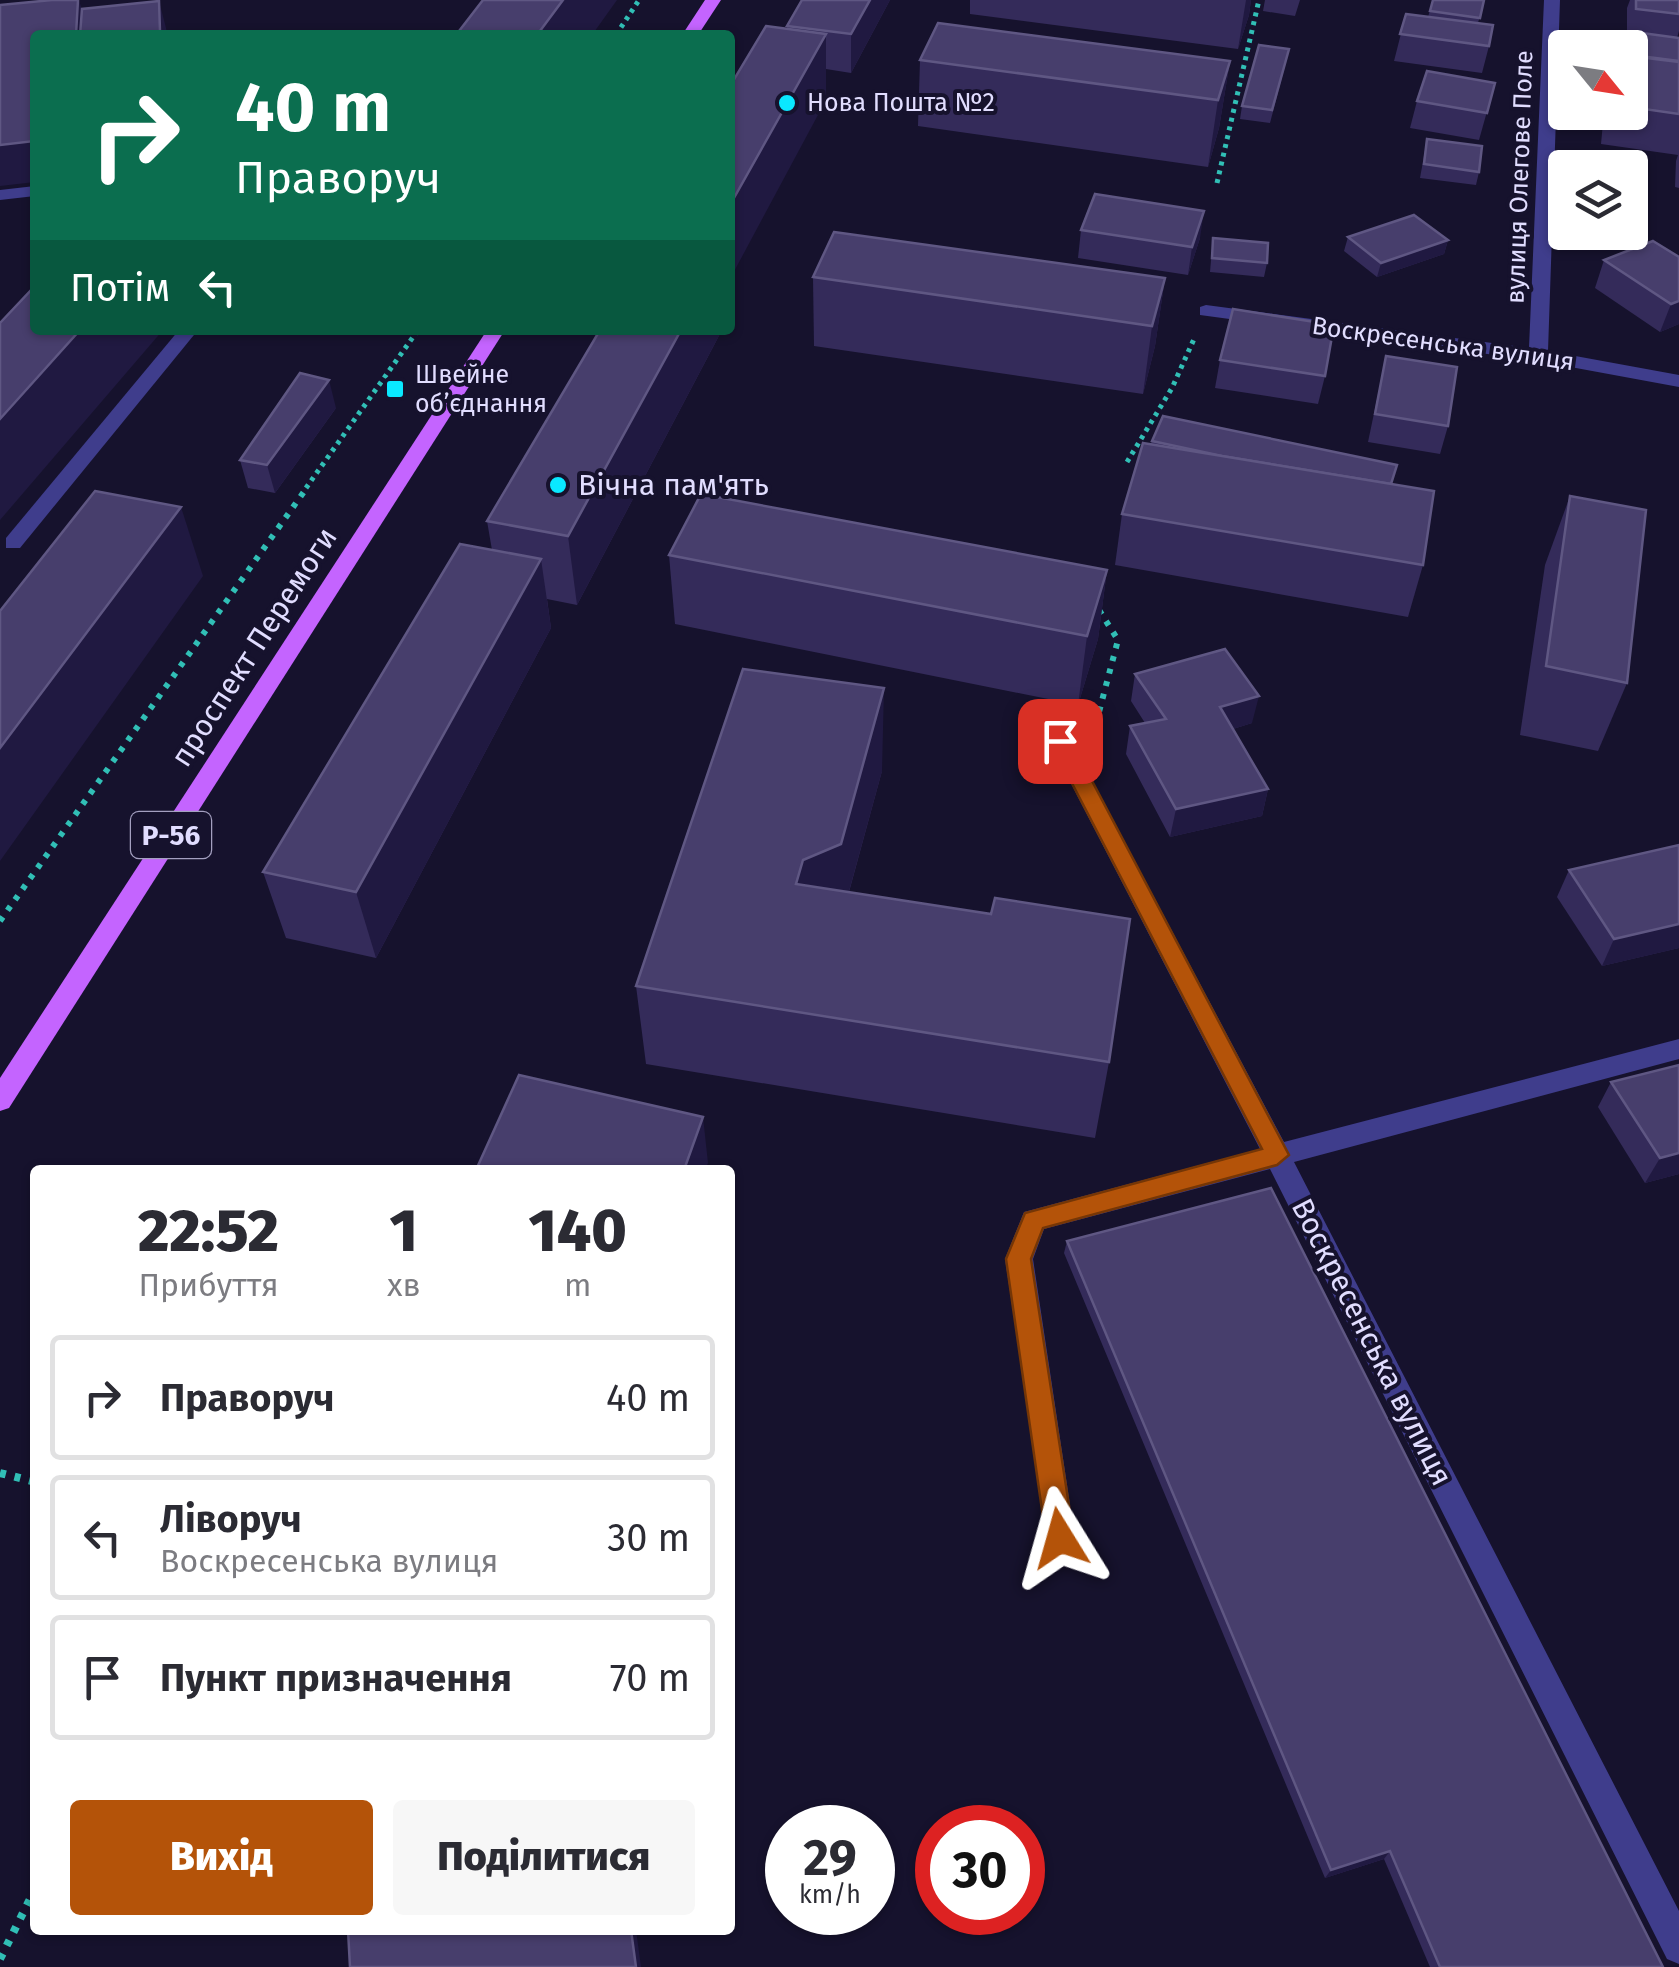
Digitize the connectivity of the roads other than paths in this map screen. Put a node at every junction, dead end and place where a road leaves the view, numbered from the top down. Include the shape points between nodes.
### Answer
1 (713, 0) edge
2 (1552, 0) edge
3 (693, 30) edge
4 (30, 192) edge
5 (0, 195) edge
6 (1206, 311) road end
7 (184, 335) edge
8 (493, 335) edge
9 (1538, 356) junction
10 (1679, 382) edge
11 (13, 543) dead end
12 (1060, 741) road end
13 (1679, 1049) edge
14 (0, 1100) edge
15 (1277, 1155) junction
16 (1060, 1538) dead end
17 (1679, 1947) edge

1 - 3 main road
2 - 9 street, вулиця Олегове Поле
4 - 5 street
6 - 9 street, Воскресенська вулиця
7 - 11 street
8 - 14 main road, проспект Перемоги / Р-56
9 - 10 street, Воскресенська вулиця
12 - 15 street, Воскресенська вулиця
13 - 15 street
15 - 16 street via 1034,1220 1019,1259
15 - 17 street, Воскресенська вулиця

